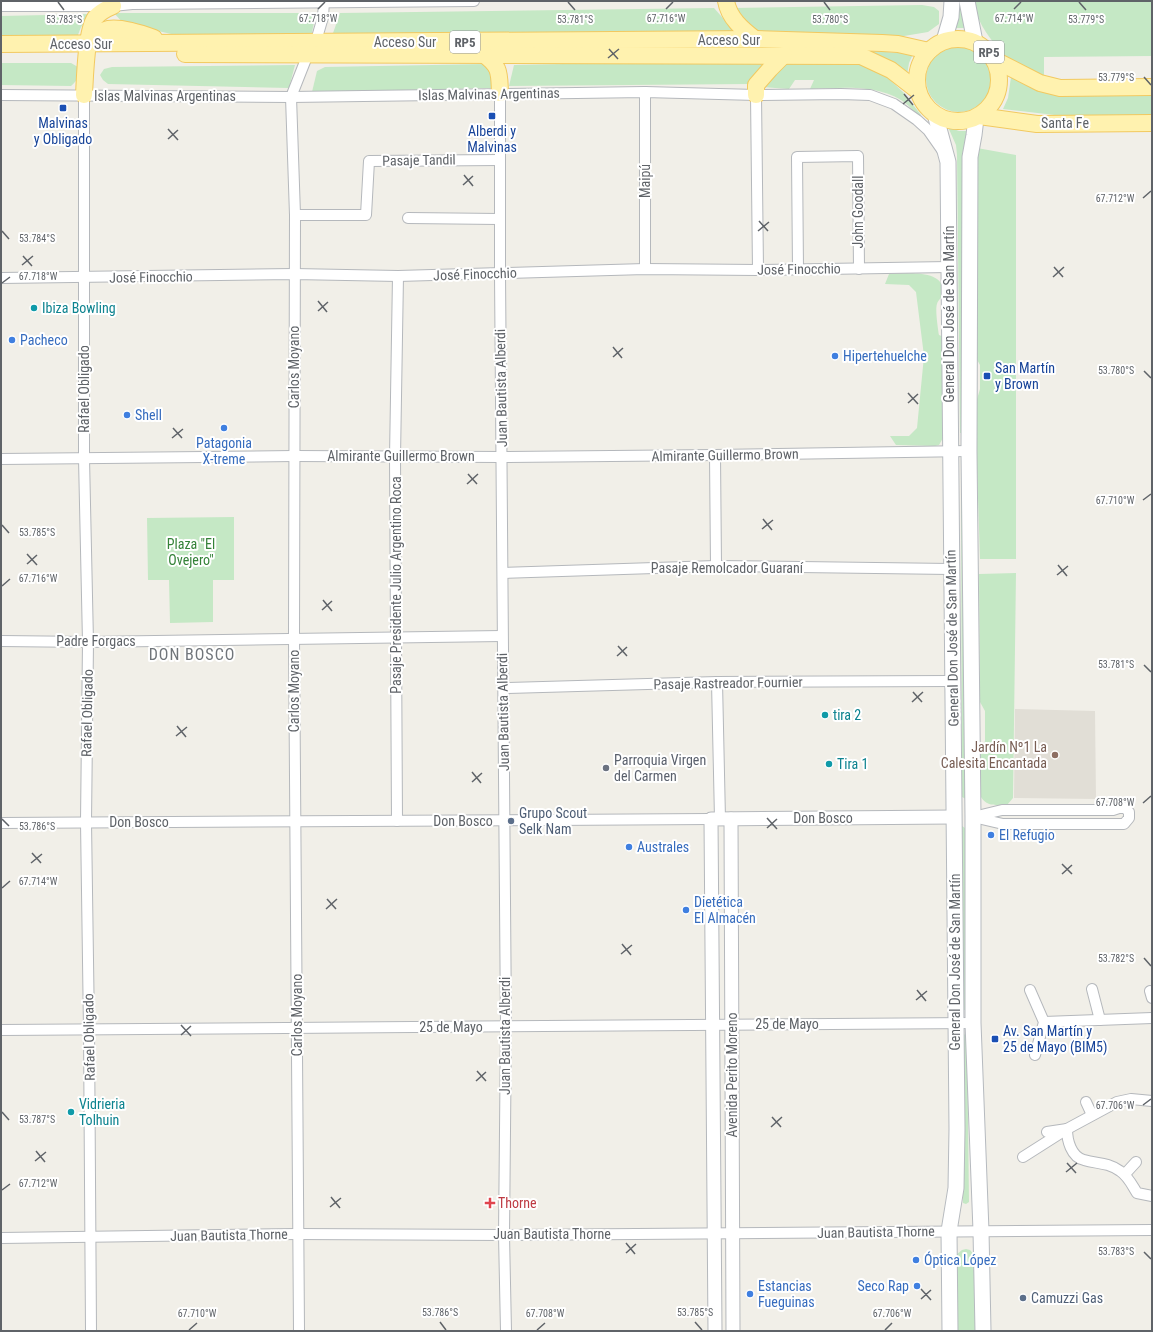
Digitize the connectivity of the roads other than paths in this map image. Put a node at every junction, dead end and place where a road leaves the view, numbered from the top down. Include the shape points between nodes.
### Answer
1 (324, 1) edge
2 (474, 1) edge
3 (726, 1) edge
4 (952, 1) edge
5 (967, 1) edge
6 (132, 3) edge
7 (1, 6) edge
8 (113, 6) junction
9 (755, 39) junction
10 (944, 41) junction
11 (975, 42) junction
12 (1, 44) edge
13 (312, 48) junction
14 (88, 49) junction
15 (929, 50) junction
16 (483, 54) junction
17 (1, 55) edge
18 (784, 55) junction
19 (995, 60) junction
20 (1152, 87) edge
21 (918, 91) junction
22 (645, 92) junction
23 (500, 93) junction
24 (1, 94) edge
25 (84, 95) junction
26 (756, 95) junction
27 (291, 97) junction
28 (935, 114) junction
29 (977, 117) junction
30 (1152, 123) edge
31 (500, 160) junction
32 (948, 162) junction
33 (295, 215) junction
34 (408, 218) dead end
35 (499, 219) junction
36 (949, 267) junction
37 (645, 269) junction
38 (798, 269) junction
39 (859, 269) junction
40 (758, 270) junction
41 (294, 274) junction
42 (500, 274) junction
43 (398, 276) junction
44 (1, 278) edge
45 (83, 278) junction
46 (949, 451) junction
47 (969, 451) junction
48 (715, 455) junction
49 (294, 456) junction
50 (395, 457) junction
51 (501, 457) junction
52 (84, 458) junction
53 (1, 459) edge
54 (716, 566) junction
55 (951, 569) junction
56 (503, 573) junction
57 (502, 636) junction
58 (294, 638) junction
59 (397, 638) junction
60 (1, 641) edge
61 (88, 642) junction
62 (952, 681) junction
63 (717, 682) junction
64 (504, 688) junction
65 (954, 817) junction
66 (972, 817) junction
67 (721, 819) junction
68 (397, 821) junction
69 (504, 821) junction
70 (86, 822) junction
71 (295, 822) junction
72 (1, 823) edge
73 (1092, 989) dead end
74 (1030, 990) dead end
75 (1152, 1018) edge
76 (1100, 1020) junction
77 (1044, 1022) junction
78 (955, 1023) junction
79 (973, 1023) junction
80 (712, 1024) junction
81 (731, 1024) junction
82 (506, 1026) junction
83 (297, 1028) junction
84 (90, 1029) junction
85 (1, 1030) edge
86 (1035, 1055) dead end
87 (1152, 1101) edge
88 (1086, 1102) dead end
89 (1092, 1115) junction
90 (1067, 1129) junction
91 (1047, 1132) dead end
92 (1023, 1158) dead end
93 (1136, 1162) dead end
94 (1125, 1174) junction
95 (1152, 1196) edge
96 (1152, 1230) edge
97 (949, 1231) junction
98 (981, 1231) junction
99 (715, 1233) junction
100 (733, 1233) junction
101 (297, 1234) junction
102 (504, 1235) junction
103 (90, 1236) junction
104 (1, 1238) edge
105 (91, 1331) edge
106 (299, 1331) edge
107 (506, 1331) edge
108 (715, 1331) edge
109 (733, 1331) edge
110 (950, 1331) edge
111 (983, 1331) edge

1 - 2 street
1 - 6 street
1 - 13 street, Carlos Moyano via 323,17
3 - 9 main road via 728,10 736,22
4 - 10 main road via 951,17
5 - 11 main road
6 - 8 street
7 - 8 street
8 - 14 main road via 95,18 90,30
9 - 13 main road, Acceso Sur / RP5 via 485,42
9 - 15 main road, Acceso Sur / RP5 via 898,44
10 - 11 main road, RP5 via 965,39
10 - 15 main road, RP5
11 - 19 main road, RP5
12 - 14 main road, Acceso Sur / RP5
13 - 14 main road, Acceso Sur / RP5
13 - 14 main road, Acceso Sur / RP5 via 168,44
13 - 16 main road, Acceso Sur / RP5
13 - 27 street, Carlos Moyano
14 - 17 main road, Acceso Sur / RP5
14 - 25 main road
15 - 21 main road, RP5 via 918,70
16 - 18 main road, Acceso Sur / RP5
16 - 23 main road via 497,67
18 - 21 main road, Acceso Sur / RP5 via 861,56 891,70
18 - 26 main road via 756,85
19 - 20 main road, RP5 via 1040,83 1060,88
19 - 29 main road, RP5 via 999,72 996,97 989,108
21 - 28 main road, RP5 via 928,108
22 - 23 street, Islas Malvinas Argentinas
22 - 26 street, Islas Malvinas Argentinas
22 - 37 street, Maipú
23 - 27 street, Islas Malvinas Argentinas
23 - 31 street, Juan Bautista Alberdi
24 - 25 street, Islas Malvinas Argentinas
25 - 27 street, Islas Malvinas Argentinas
25 - 45 street, Rafael Obligado
26 - 32 street, Islas Malvinas Argentinas via 870,95 894,104 917,120 928,130
26 - 40 street
27 - 33 street, Carlos Moyano
28 - 29 main road via 956,121
28 - 32 main road, General Don José de San Martín
29 - 30 main road, Santa Fe via 1037,124
29 - 47 main road, General Don José de San Martín via 970,157
31 - 33 street, Pasaje Tandil via 369,161 366,215
31 - 35 street, Juan Bautista Alberdi
32 - 36 main road, General Don José de San Martín
33 - 41 street, Carlos Moyano
34 - 35 street
35 - 42 street, Juan Bautista Alberdi
36 - 39 street, José Finocchio
36 - 46 main road, General Don José de San Martín
37 - 40 street, José Finocchio
37 - 42 street, José Finocchio
38 - 39 street, José Finocchio
38 - 39 street, John Goodall via 797,157 858,156
38 - 40 street, José Finocchio
41 - 43 street, José Finocchio
41 - 45 street, José Finocchio
41 - 49 street, Carlos Moyano
42 - 43 street, José Finocchio
42 - 51 street, Juan Bautista Alberdi
43 - 50 street, Pasaje Presidente Julio Argentino Roca
44 - 45 street, José Finocchio
45 - 52 street, Rafael Obligado
46 - 47 street, Almirante Guillermo Brown
46 - 48 street, Almirante Guillermo Brown
46 - 55 main road, General Don José de San Martín
47 - 66 main road, General Don José de San Martín
48 - 51 street, Almirante Guillermo Brown
48 - 54 street
49 - 50 street, Almirante Guillermo Brown
49 - 52 street, Almirante Guillermo Brown
49 - 58 street, Carlos Moyano
50 - 51 street, Almirante Guillermo Brown
50 - 59 street, Pasaje Presidente Julio Argentino Roca
51 - 56 street, Juan Bautista Alberdi
52 - 53 street, Almirante Guillermo Brown
52 - 61 street, Rafael Obligado
54 - 55 street, Pasaje Remolcador Guaraní
54 - 56 street, Pasaje Remolcador Guaraní
55 - 62 main road, General Don José de San Martín
56 - 57 street, Juan Bautista Alberdi
57 - 59 street, Padre Forgacs
57 - 64 street, Juan Bautista Alberdi
58 - 59 street, Padre Forgacs
58 - 61 street, Padre Forgacs
58 - 71 street, Carlos Moyano
59 - 68 street, Pasaje Presidente Julio Argentino Roca
60 - 61 street, Padre Forgacs
61 - 70 street, Rafael Obligado
62 - 63 street, Pasaje Rastreador Fournier
62 - 65 main road, General Don José de San Martín
63 - 64 street, Pasaje Rastreador Fournier
63 - 67 street, Avenida Perito Moreno
64 - 69 street, Juan Bautista Alberdi
65 - 66 street, Don Bosco
65 - 67 street, Don Bosco
65 - 78 main road, General Don José de San Martín
66 - 66 street, Don Bosco via 1003,824 1121,824 1126,822 1129,815 1127,810 1122,808 1002,810
66 - 79 main road, General Don José de San Martín
67 - 69 street, Don Bosco
67 - 80 street, Avenida Perito Moreno
67 - 81 street, Avenida Perito Moreno
68 - 69 street, Don Bosco
68 - 71 street, Don Bosco
69 - 82 street, Juan Bautista Alberdi
70 - 71 street, Don Bosco
70 - 72 street, Don Bosco
70 - 84 street, Rafael Obligado
71 - 83 street, Carlos Moyano
73 - 76 street
74 - 77 street
75 - 76 street
76 - 77 street
77 - 86 street
78 - 79 street, 25 de Mayo
78 - 81 street, 25 de Mayo
78 - 97 main road, General Don José de San Martín via 956,1188
79 - 98 main road, General Don José de San Martín
80 - 81 street, 25 de Mayo
80 - 82 street, 25 de Mayo
80 - 99 street, Avenida Perito Moreno
81 - 100 street, Avenida Perito Moreno
82 - 83 street, 25 de Mayo
82 - 102 street, Juan Bautista Alberdi
83 - 84 street, 25 de Mayo
83 - 101 street, Carlos Moyano
84 - 85 street, 25 de Mayo
84 - 103 street, Rafael Obligado
87 - 89 street via 1141,1096 1124,1100
88 - 89 street
89 - 90 street
90 - 91 street
90 - 92 street
90 - 94 street via 1067,1139 1073,1151 1082,1160 1104,1162
93 - 94 street
94 - 95 street via 1137,1193
96 - 98 street, Juan Bautista Thorne
97 - 98 street, Juan Bautista Thorne
97 - 100 street, Juan Bautista Thorne
97 - 110 main road, General Don José de San Martín
98 - 111 main road, General Don José de San Martín
99 - 100 street, Juan Bautista Thorne
99 - 102 street, Juan Bautista Thorne
99 - 108 street, Avenida Perito Moreno
100 - 109 street, Avenida Perito Moreno
101 - 102 street, Juan Bautista Thorne
101 - 103 street, Juan Bautista Thorne
101 - 106 street, Carlos Moyano
102 - 107 street, Juan Bautista Alberdi
103 - 104 street, Juan Bautista Thorne
103 - 105 street, Rafael Obligado

